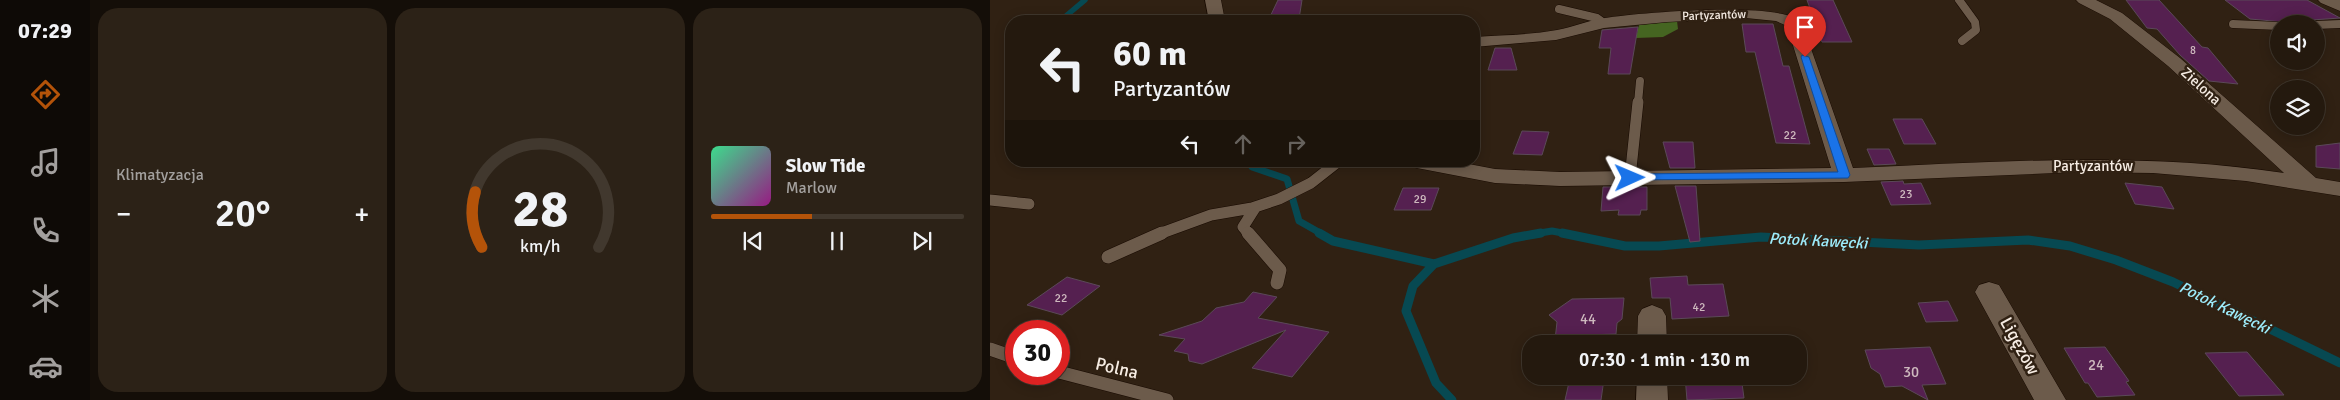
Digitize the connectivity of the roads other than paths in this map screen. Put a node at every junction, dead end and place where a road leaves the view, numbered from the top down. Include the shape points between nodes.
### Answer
1 (1214, 0) edge
2 (1959, 0) edge
3 (2084, 0) edge
4 (2326, 0) edge
5 (2340, 6) edge
6 (1559, 9) dead end
7 (1216, 15) edge
8 (1604, 23) junction
9 (2232, 24) dead end
10 (2340, 24) edge
11 (2325, 25) edge
12 (2270, 26) edge
13 (1480, 41) edge
14 (1962, 41) dead end
15 (1640, 81) dead end
16 (1332, 167) edge
17 (1448, 167) edge
18 (1844, 175) junction
19 (1630, 178) junction
20 (2308, 183) junction
21 (2340, 189) edge
22 (990, 200) edge
23 (1028, 204) dead end
24 (1255, 208) junction
25 (1108, 257) dead end
26 (1277, 283) dead end
27 (1989, 292) dead end
28 (990, 349) edge
29 (1005, 354) edge
30 (1070, 375) edge
31 (1652, 385) edge
32 (1167, 400) edge
33 (1652, 400) edge
34 (2050, 400) edge

1 - 7 street
2 - 14 lane via 1975,22 1976,30
3 - 20 street, Zielona via 2116,16 2174,62
4 - 5 street
6 - 8 lane via 1597,18
8 - 13 street, Partyzantów via 1556,35
8 - 18 street, Partyzantów via 1746,13 1780,16 1794,23
9 - 12 lane
10 - 11 lane
15 - 19 lane
16 - 24 lane via 1297,192
17 - 19 street, Partyzantów via 1495,176
18 - 19 street, Partyzantów
18 - 20 street, Partyzantów via 2078,165 2152,166
20 - 21 street, Partyzantów
22 - 23 lane
24 - 25 lane via 1218,214 1149,237
24 - 26 lane via 1242,227 1280,270
27 - 34 street, Ligęzów
28 - 29 lane
30 - 32 lane, Polna
31 - 33 street

